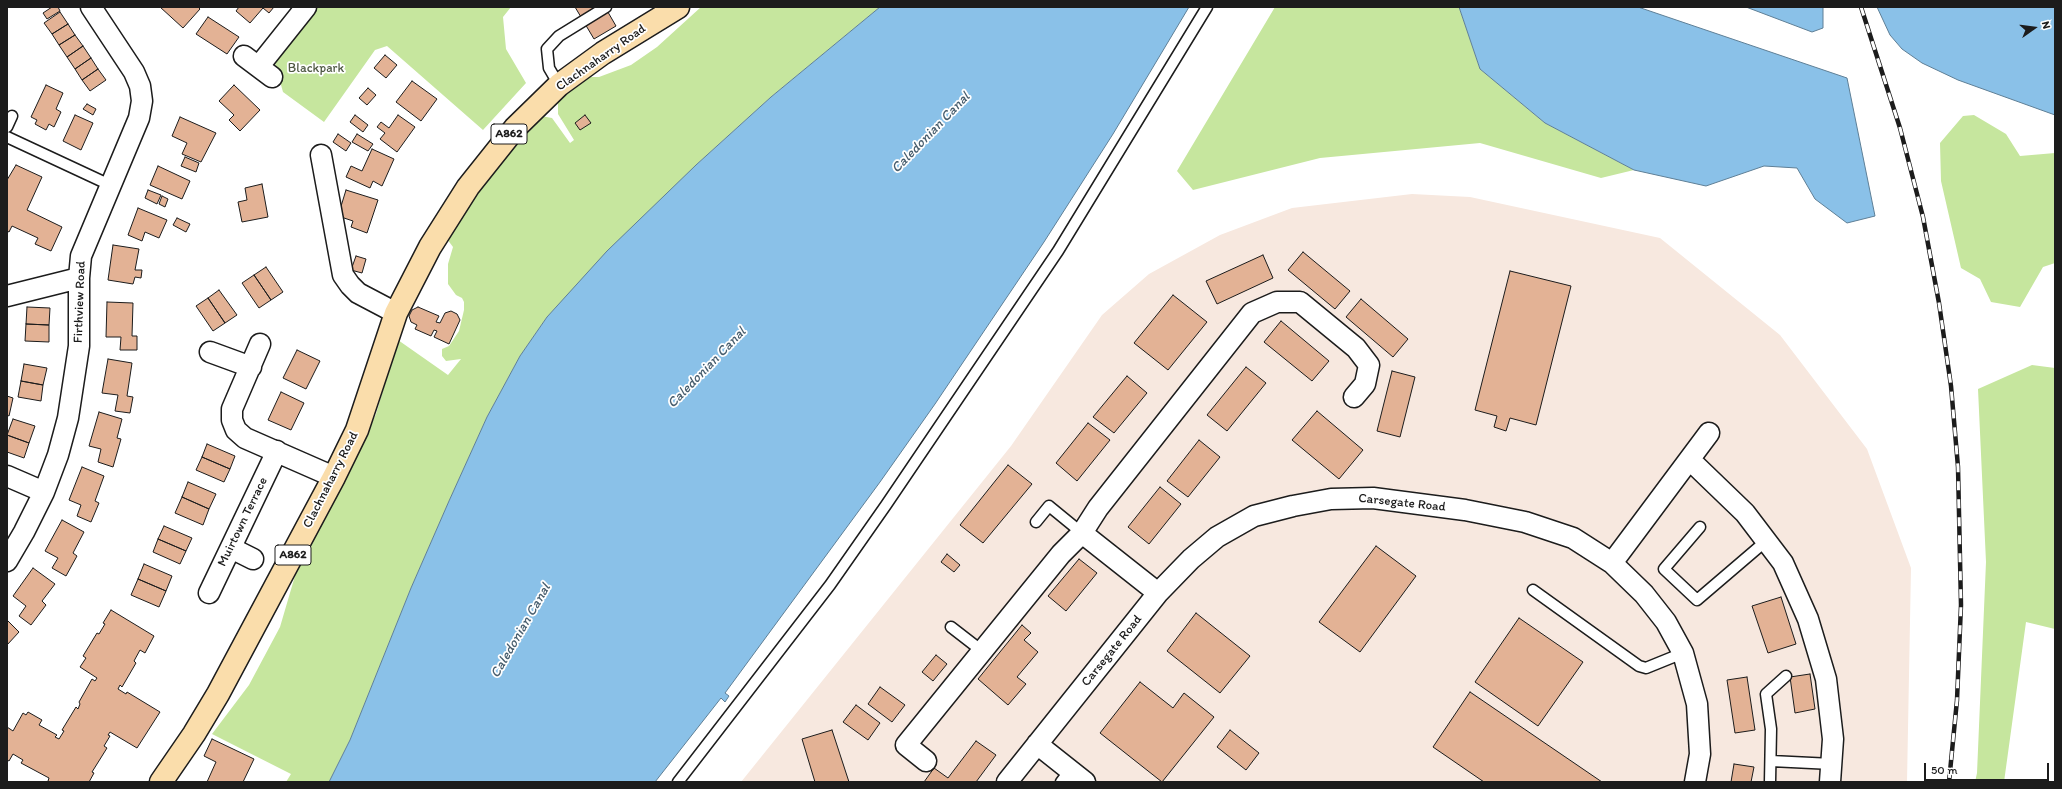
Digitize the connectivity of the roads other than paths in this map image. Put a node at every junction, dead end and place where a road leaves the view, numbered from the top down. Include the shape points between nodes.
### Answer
1 (91, 7) edge
2 (306, 7) edge
3 (606, 7) edge
4 (1206, 7) edge
5 (672, 8) edge
6 (258, 66) dead end
7 (559, 85) junction
8 (12, 116) dead end
9 (7, 127) edge
10 (7, 137) edge
11 (320, 155) dead end
12 (110, 185) junction
13 (79, 278) junction
14 (7, 296) edge
15 (396, 314) junction
16 (260, 344) dead end
17 (210, 352) dead end
18 (251, 367) junction
19 (1354, 397) dead end
20 (1709, 433) dead end
21 (277, 451) junction
22 (1690, 460) junction
23 (7, 476) edge
24 (334, 477) junction
25 (44, 492) junction
26 (1036, 522) dead end
27 (1700, 527) dead end
28 (1082, 533) junction
29 (1766, 541) junction
30 (230, 548) junction
31 (253, 559) dead end
32 (7, 561) edge
33 (1612, 563) junction
34 (1533, 590) dead end
35 (209, 593) dead end
36 (1158, 593) junction
37 (951, 627) dead end
38 (982, 651) junction
39 (1683, 653) junction
40 (1786, 676) dead end
41 (1037, 744) junction
42 (926, 761) dead end
43 (1771, 761) junction
44 (1831, 773) edge
45 (1072, 778) edge
46 (161, 782) edge
47 (678, 782) edge
48 (1007, 782) edge
49 (1695, 782) edge
50 (1770, 782) edge

1 - 12 street, Firthview Road via 134,72 140,86 142,101 139,118
2 - 6 street
3 - 7 lane via 559,36 548,49 549,68
4 - 47 lane via 1058,251 890,499 830,585
5 - 7 main road, Clachnaharry Road / A862
7 - 15 main road, Clachnaharry Road / A862 via 515,128 468,187 430,247
8 - 9 lane
10 - 12 lane
11 - 15 street via 343,275 358,293
12 - 13 street, Firthview Road via 81,256
13 - 14 street
13 - 25 street, Firthview Road via 79,346 74,382 58,455
15 - 24 main road, Clachnaharry Road / A862 via 357,430
16 - 18 street
17 - 18 street
18 - 21 street via 232,409 232,420 236,430 246,438
19 - 28 street via 1365,384 1369,365 1356,348 1300,302 1276,302 1252,313 1098,508
20 - 22 street
21 - 24 street
21 - 30 street, Muirtown Terrace
22 - 29 street via 1745,513
22 - 33 street
23 - 25 street
24 - 46 main road, Clachnaharry Road / A862 via 218,694
25 - 32 street, Firthview Road
26 - 28 lane via 1048,506
27 - 29 lane via 1664,569 1697,600
28 - 36 street
28 - 38 street via 1061,554
29 - 44 street via 1783,563 1808,619 1825,673 1833,739
30 - 31 street
30 - 35 street, Muirtown Terrace
33 - 36 street, Carsegate Road via 1573,538 1525,522 1465,510 1373,498 1331,498 1254,516 1217,537
33 - 39 street, Carsegate Road via 1644,594 1666,622
34 - 39 lane via 1639,666 1646,668
36 - 41 street, Carsegate Road
37 - 38 lane
38 - 42 street via 906,745
39 - 49 street, Carsegate Road via 1697,704 1700,754
40 - 43 lane via 1766,694 1771,729
41 - 45 street
41 - 48 street, Carsegate Road
43 - 44 lane
43 - 50 lane

